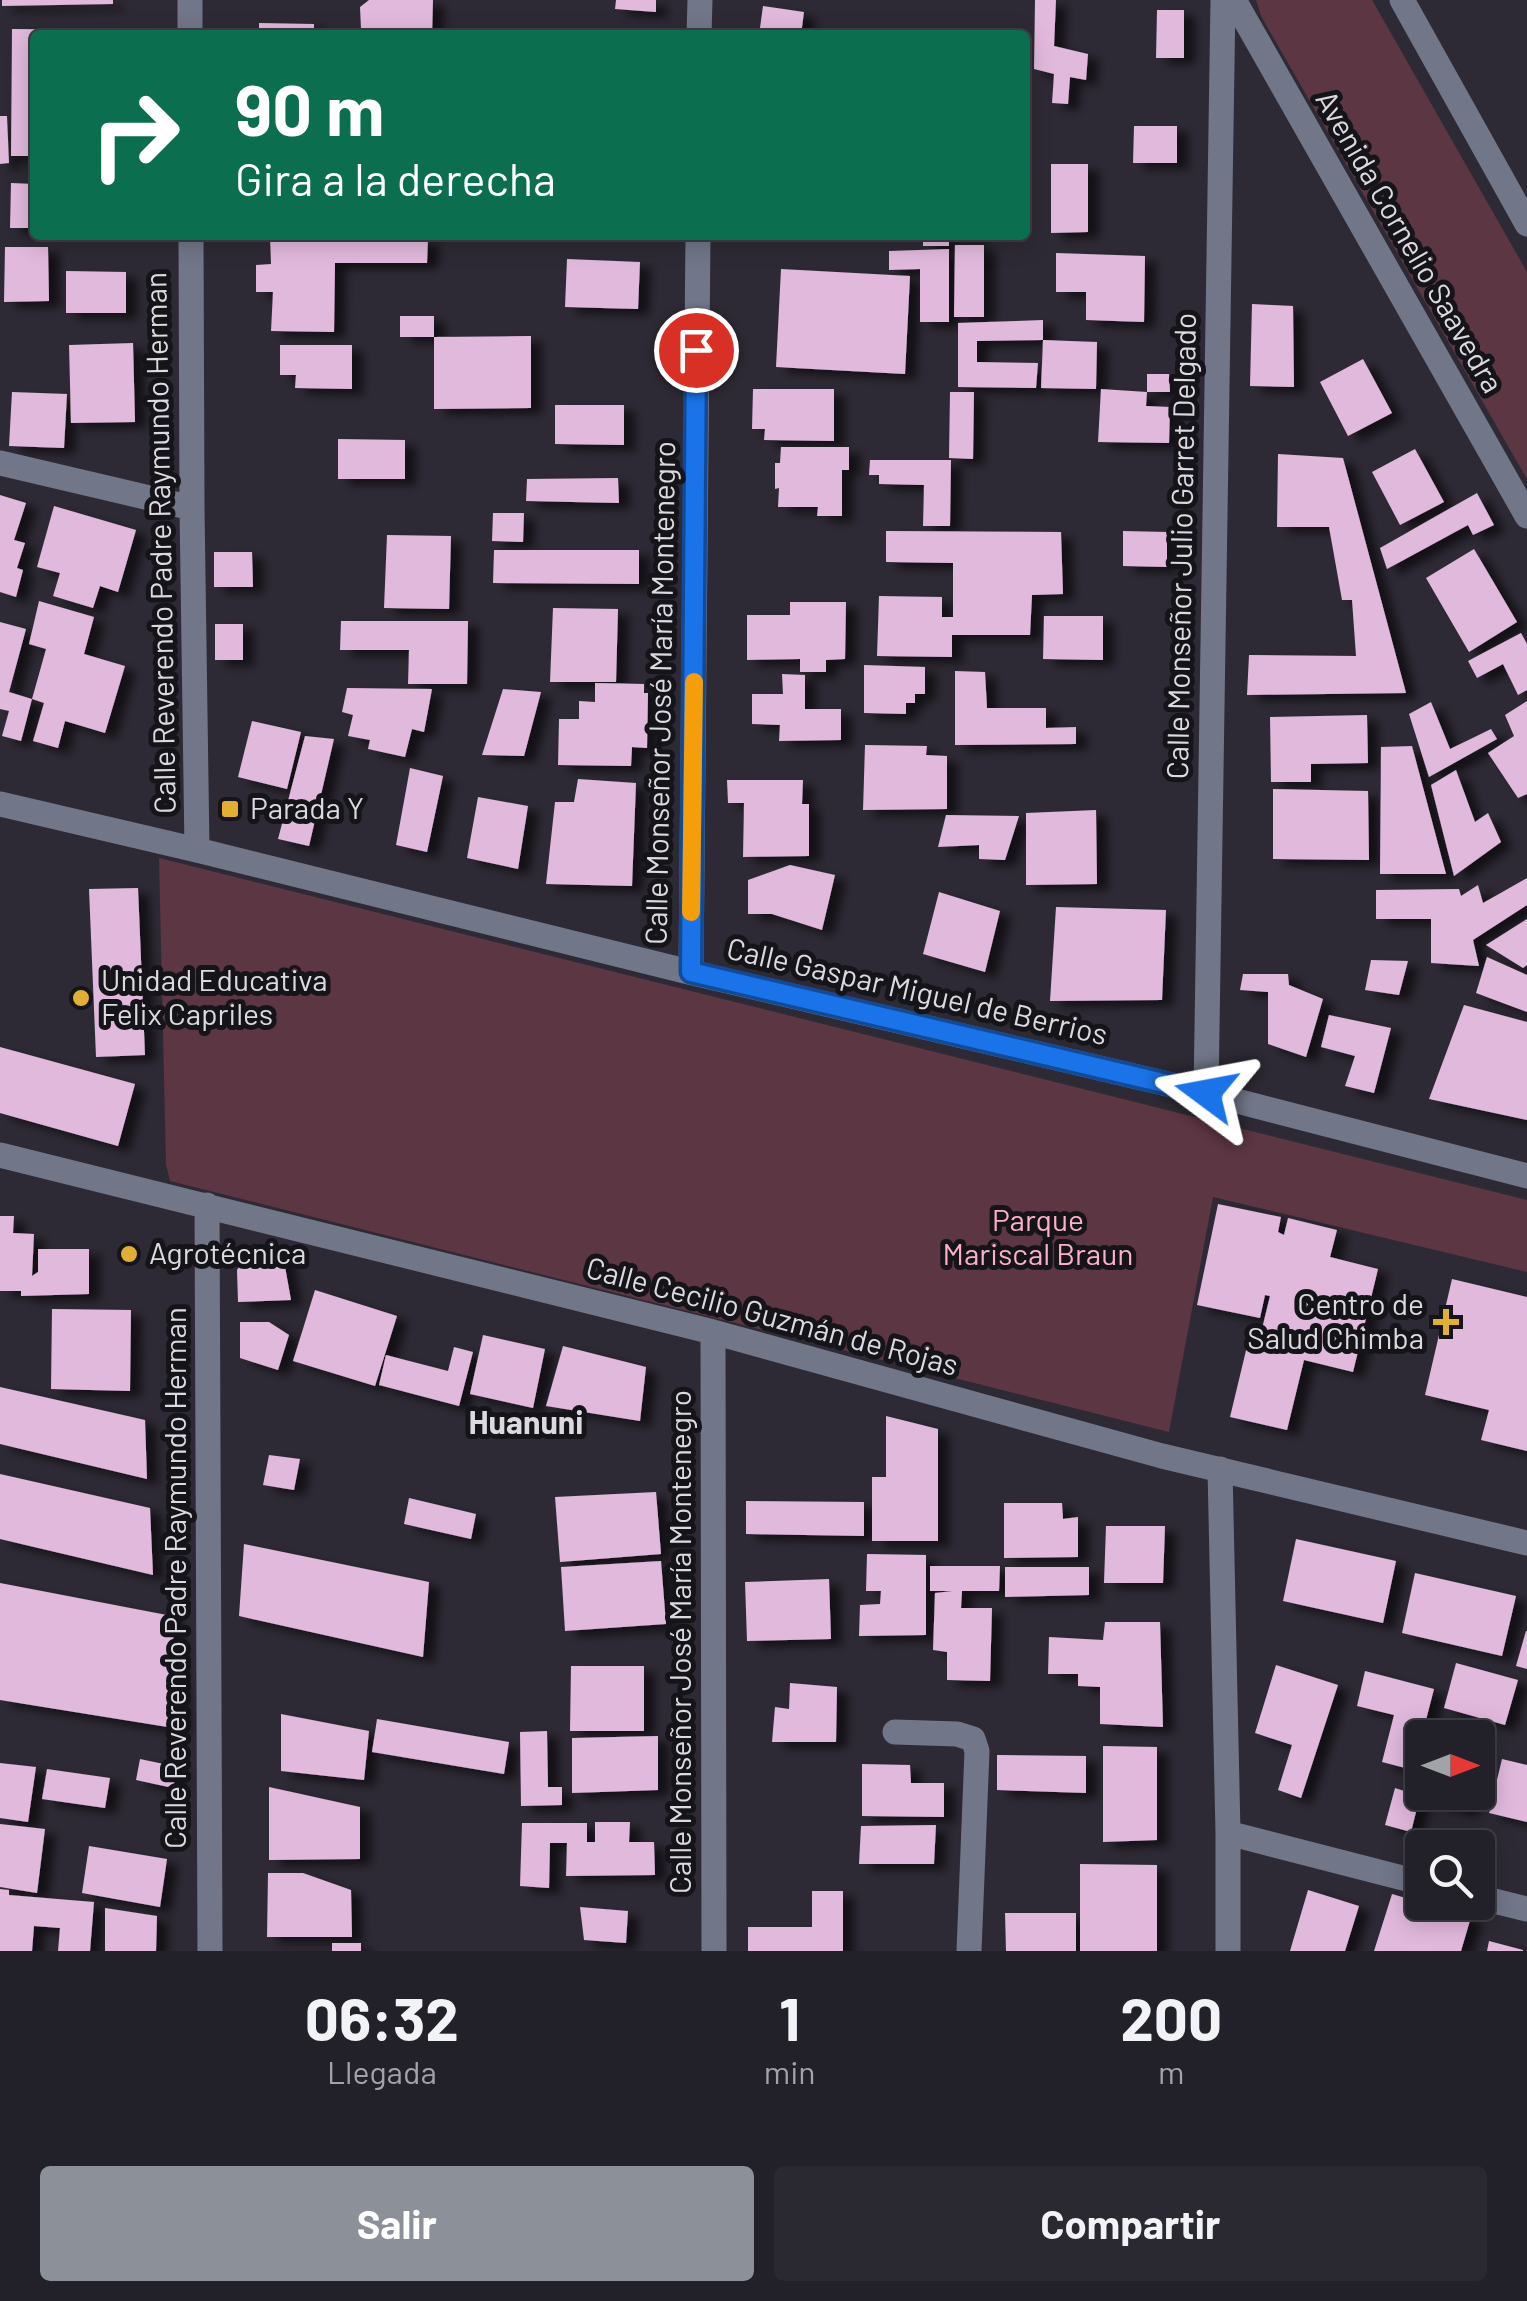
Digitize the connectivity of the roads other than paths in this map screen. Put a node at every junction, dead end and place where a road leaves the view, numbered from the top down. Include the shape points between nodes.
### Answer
1 (190, 0) edge
2 (700, 0) edge
3 (1223, 0) edge
4 (1234, 0) edge
5 (1402, 0) edge
6 (190, 30) edge
7 (699, 30) edge
8 (1527, 224) edge
9 (191, 240) edge
10 (698, 240) edge
11 (0, 463) edge
12 (192, 508) junction
13 (1527, 516) edge
14 (0, 804) edge
15 (197, 850) junction
16 (691, 972) junction
17 (1206, 1093) junction
18 (0, 1154) edge
19 (1527, 1176) edge
20 (207, 1205) junction
21 (713, 1332) junction
22 (1220, 1469) junction
23 (1527, 1543) edge
24 (895, 1732) dead end
25 (1228, 1833) junction
26 (1405, 1878) edge
27 (1495, 1901) edge
28 (1527, 1909) edge
29 (210, 1951) edge
30 (714, 1951) edge
31 (969, 1951) edge
32 (1228, 1951) edge

1 - 6 street
2 - 7 street
3 - 17 street, Calle Monseñor Julio Garret Delgado
4 - 13 street, Avenida Cornelio Saavedra
5 - 8 street
9 - 12 street, Calle Reverendo Padre Raymundo Herman
10 - 16 street, Calle Monseñor José María Montenegro
11 - 12 street
12 - 15 street, Calle Reverendo Padre Raymundo Herman
14 - 15 street, Calle Gaspar Miguel de Berrios
15 - 16 street, Calle Gaspar Miguel de Berrios
16 - 17 street, Calle Gaspar Miguel de Berrios
17 - 19 street, Calle Gaspar Miguel de Berrios
18 - 20 street, Calle Cecilio Guzmán de Rojas
20 - 21 street, Calle Cecilio Guzmán de Rojas
20 - 29 street, Calle Reverendo Padre Raymundo Herman
21 - 22 street, Calle Cecilio Guzmán de Rojas
21 - 30 street, Calle Monseñor José María Montenegro
22 - 23 street, Calle Cecilio Guzmán de Rojas
22 - 25 street
24 - 31 street via 973,1738
25 - 26 street
25 - 32 street
27 - 28 street

